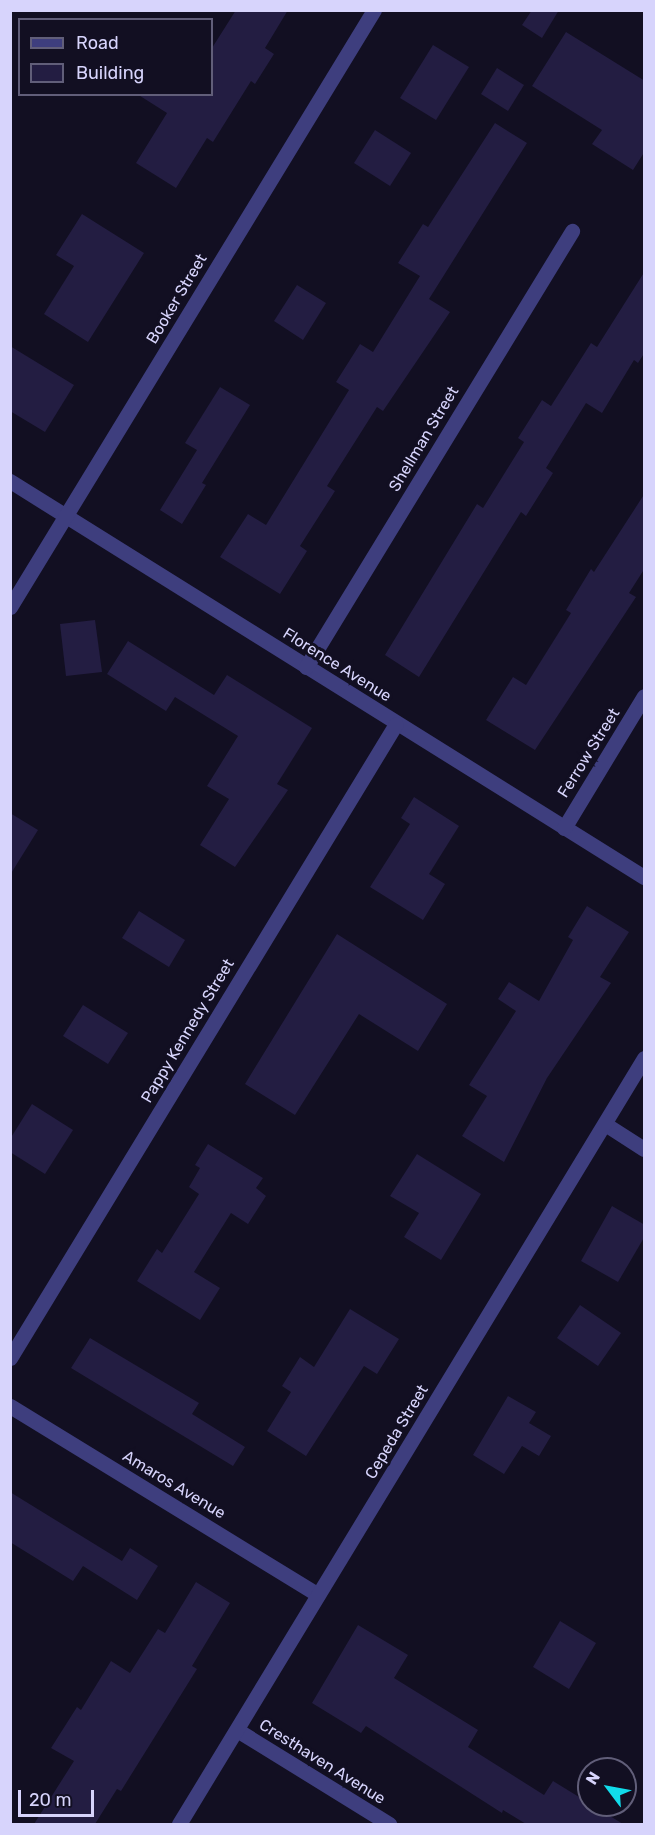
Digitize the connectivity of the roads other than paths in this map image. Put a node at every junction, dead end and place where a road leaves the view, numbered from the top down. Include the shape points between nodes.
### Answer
1 (374, 10) edge
2 (572, 231) dead end
3 (10, 481) edge
4 (66, 515) junction
5 (10, 607) edge
6 (306, 667) junction
7 (645, 696) edge
8 (396, 724) junction
9 (564, 828) junction
10 (645, 877) edge
11 (645, 1058) edge
12 (605, 1124) junction
13 (645, 1149) edge
14 (10, 1358) edge
15 (10, 1406) edge
16 (318, 1595) junction
17 (237, 1730) junction
18 (179, 1824) edge
19 (389, 1824) edge

1 - 4 street, Booker Street
2 - 6 street, Shellman Street
3 - 4 street, Florence Avenue
4 - 5 street, Booker Street
4 - 6 street, Florence Avenue
6 - 8 street, Florence Avenue
7 - 9 street, Ferrow Street
8 - 9 street, Florence Avenue
8 - 14 street, Pappy Kennedy Street
9 - 10 street, Florence Avenue
11 - 12 street, Cepeda Street
12 - 13 street
12 - 16 street, Cepeda Street
15 - 16 street, Amaros Avenue
16 - 17 street, Cepeda Street
17 - 18 street, Cepeda Street
17 - 19 street, Cresthaven Avenue

